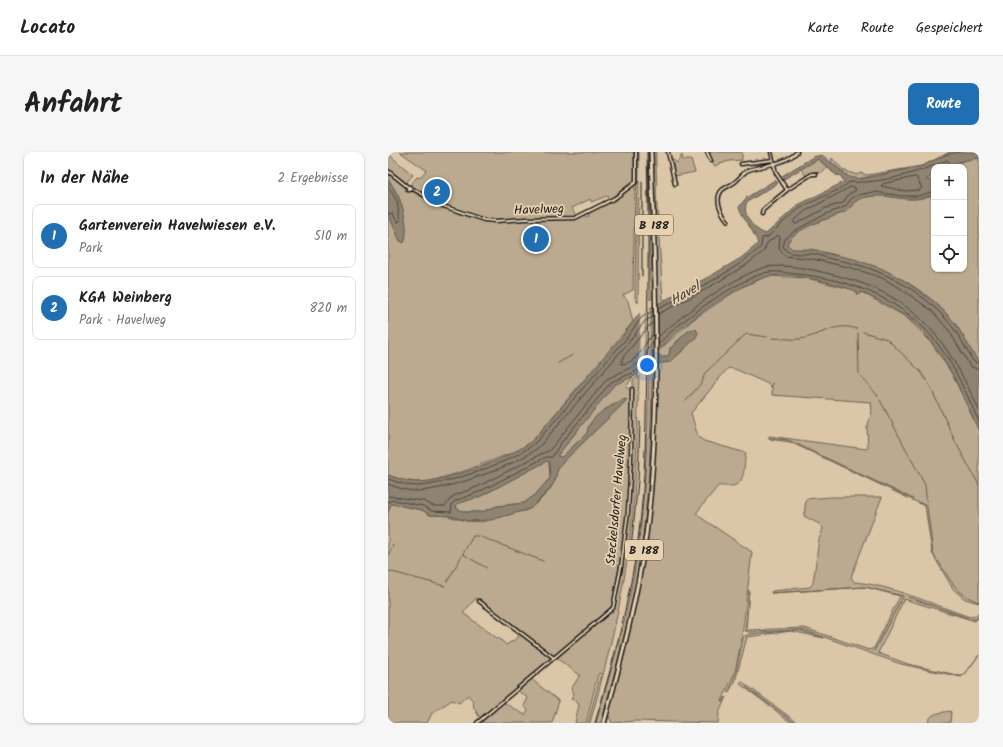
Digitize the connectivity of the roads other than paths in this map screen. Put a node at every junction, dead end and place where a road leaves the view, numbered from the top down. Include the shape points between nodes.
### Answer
1 (636, 152) edge
2 (651, 152) edge
3 (668, 152) edge
4 (707, 152) edge
5 (771, 152) edge
6 (798, 152) edge
7 (773, 160) junction
8 (711, 161) dead end
9 (774, 163) junction
10 (741, 164) dead end
11 (388, 171) edge
12 (816, 174) dead end
13 (675, 184) dead end
14 (787, 190) junction
15 (762, 214) dead end
16 (728, 221) dead end
17 (632, 389) dead end
18 (478, 601) dead end
19 (554, 658) junction
20 (477, 723) edge
21 (604, 723) edge

1 - 11 street, Havelweg via 636,182 615,198 574,218 489,221 439,205 409,188
2 - 21 main road, B 188 via 655,297 652,467 643,554 629,629
3 - 13 street
4 - 8 street
5 - 7 street
6 - 9 street via 788,160
7 - 9 street
7 - 10 street
9 - 14 street via 777,175
9 - 16 street via 747,170 735,183 722,191 719,203
12 - 14 street
14 - 15 street via 763,210
17 - 19 street, Steckelsdorfer Havelweg via 628,511 614,605
18 - 19 street
19 - 20 street, Steckelsdorfer Havelweg

